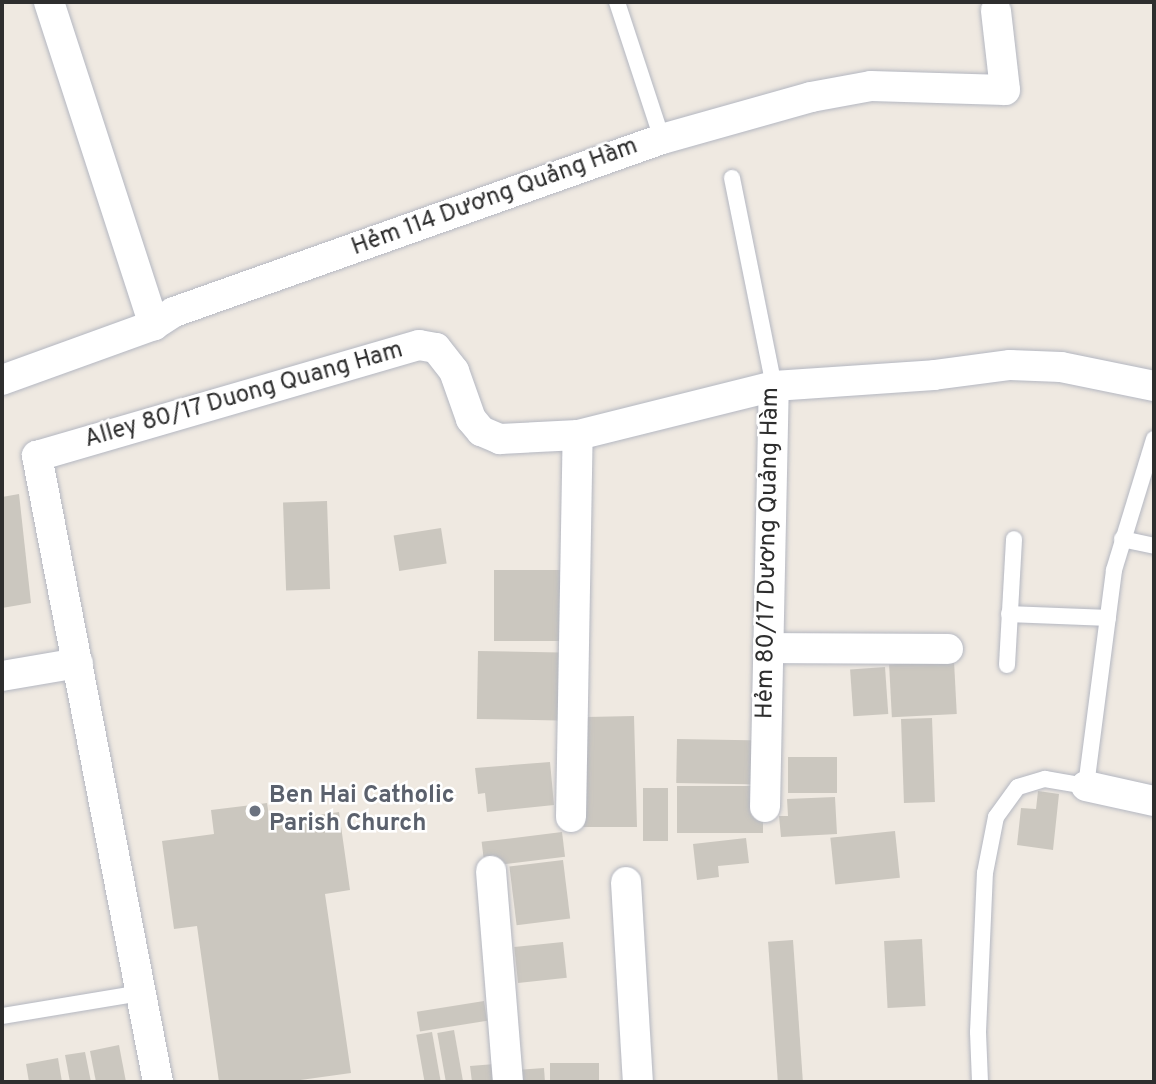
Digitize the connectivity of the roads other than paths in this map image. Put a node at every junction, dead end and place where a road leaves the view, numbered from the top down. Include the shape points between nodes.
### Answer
1 (49, 2) edge
2 (617, 2) edge
3 (996, 10) dead end
4 (663, 138) junction
5 (732, 178) dead end
6 (154, 325) junction
7 (2, 380) edge
8 (774, 386) junction
9 (1154, 386) edge
10 (578, 435) junction
11 (1154, 439) edge
12 (1014, 539) dead end
13 (1122, 539) junction
14 (1154, 546) edge
15 (1009, 614) junction
16 (1108, 618) junction
17 (768, 648) junction
18 (948, 649) dead end
19 (78, 663) junction
20 (1007, 665) dead end
21 (2, 676) edge
22 (1086, 786) junction
23 (1154, 801) edge
24 (765, 807) dead end
25 (571, 817) dead end
26 (491, 871) dead end
27 (626, 882) dead end
28 (141, 993) junction
29 (2, 1016) edge
30 (158, 1082) edge
31 (508, 1082) edge
32 (638, 1082) edge
33 (980, 1082) edge

1 - 6 street
2 - 4 lane
3 - 4 street, Hẻm 114 Dương Quảng Hàm via 1005,90 872,86 811,97
4 - 6 street, Hẻm 114 Dương Quảng Hàm via 174,312
5 - 8 lane, Hẻm 80/17 Dương Quảng Hàm
6 - 7 street, Hẻm 114 Dương Quảng Hàm
8 - 9 street, Alley 80/17 Duong Quang Ham via 1010,365 1061,367
8 - 10 street, Alley 80/17 Duong Quang Ham
8 - 17 street, Hẻm 80/17 Dương Quảng Hàm
10 - 19 street, Alley 80/17 Duong Quang Ham via 500,439 481,431 471,419 454,370 436,348 419,345 37,456
10 - 25 street
11 - 13 lane
12 - 15 lane
13 - 14 lane
13 - 16 lane
15 - 16 lane
15 - 20 lane
16 - 22 lane
17 - 18 street
17 - 24 street, Hẻm 80/17 Dương Quảng Hàm
19 - 21 street
19 - 28 street, Alley 80/17 Duong Quang Ham
22 - 23 street
22 - 33 lane via 1045,779 1017,787 996,817 985,873
26 - 31 street
27 - 32 street
28 - 29 lane
28 - 30 street, Alley 80/17 Duong Quang Ham

